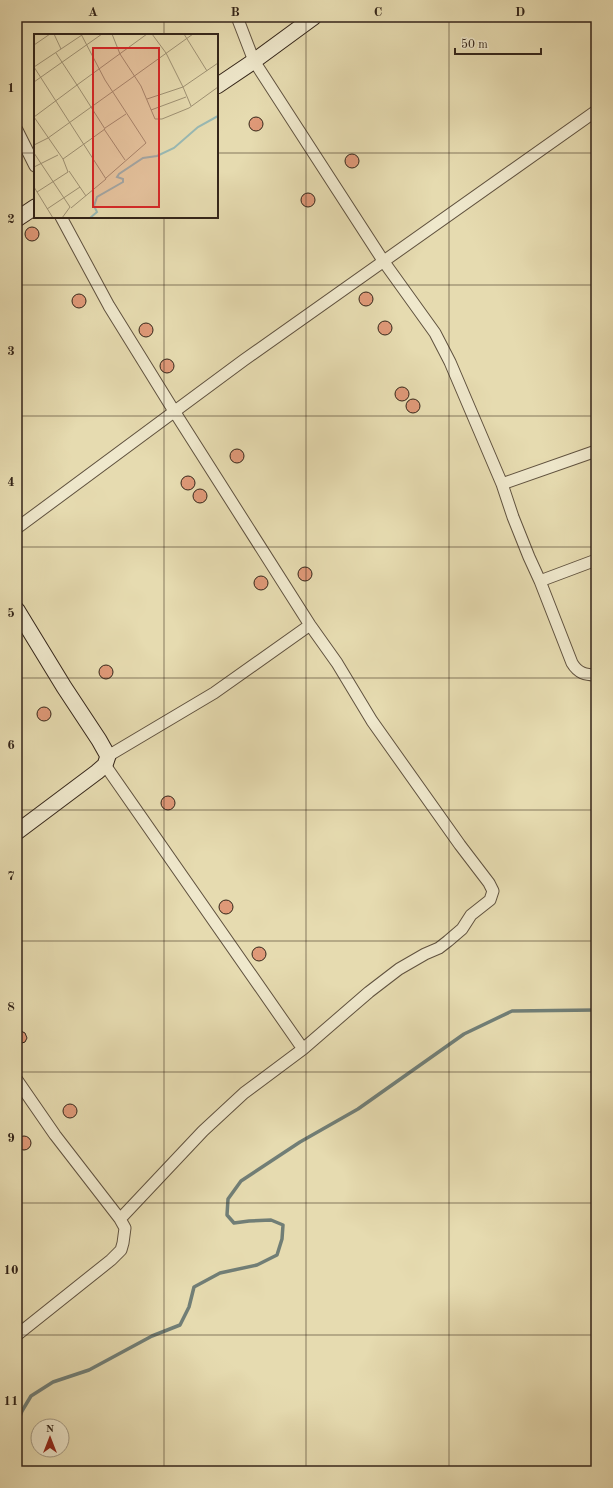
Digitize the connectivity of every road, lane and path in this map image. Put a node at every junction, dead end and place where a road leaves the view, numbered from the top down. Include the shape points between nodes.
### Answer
1 (237, 17) edge
2 (314, 17) edge
3 (254, 61) junction
4 (218, 85) edge
5 (596, 111) edge
6 (17, 130) edge
7 (34, 164) edge
8 (34, 208) edge
9 (62, 218) edge
10 (17, 219) edge
11 (384, 262) junction
12 (174, 411) junction
13 (596, 450) edge
14 (502, 484) junction
15 (17, 528) edge
16 (596, 560) edge
17 (540, 581) junction
18 (17, 610) edge
19 (310, 625) junction
20 (596, 675) edge
21 (106, 760) junction
22 (17, 832) edge
23 (303, 1049) junction
24 (17, 1080) edge
25 (120, 1220) junction
26 (17, 1335) edge

1 - 3 street
2 - 3 street
3 - 4 street
3 - 11 street
5 - 11 street
6 - 7 street
8 - 10 street
9 - 12 street via 109,306
11 - 12 street
11 - 14 street via 435,333
12 - 15 street
12 - 19 street
13 - 14 street
14 - 17 street via 523,544
16 - 17 street
17 - 20 street via 572,663 577,671
18 - 21 street via 99,740
19 - 21 street via 214,693
19 - 23 street via 337,663 372,721 493,891 490,900 471,915 462,928 444,945 399,969
21 - 22 street via 88,780
21 - 23 street
23 - 25 street via 244,1092 208,1126
24 - 25 street
25 - 26 street via 125,1228 121,1250 96,1274

